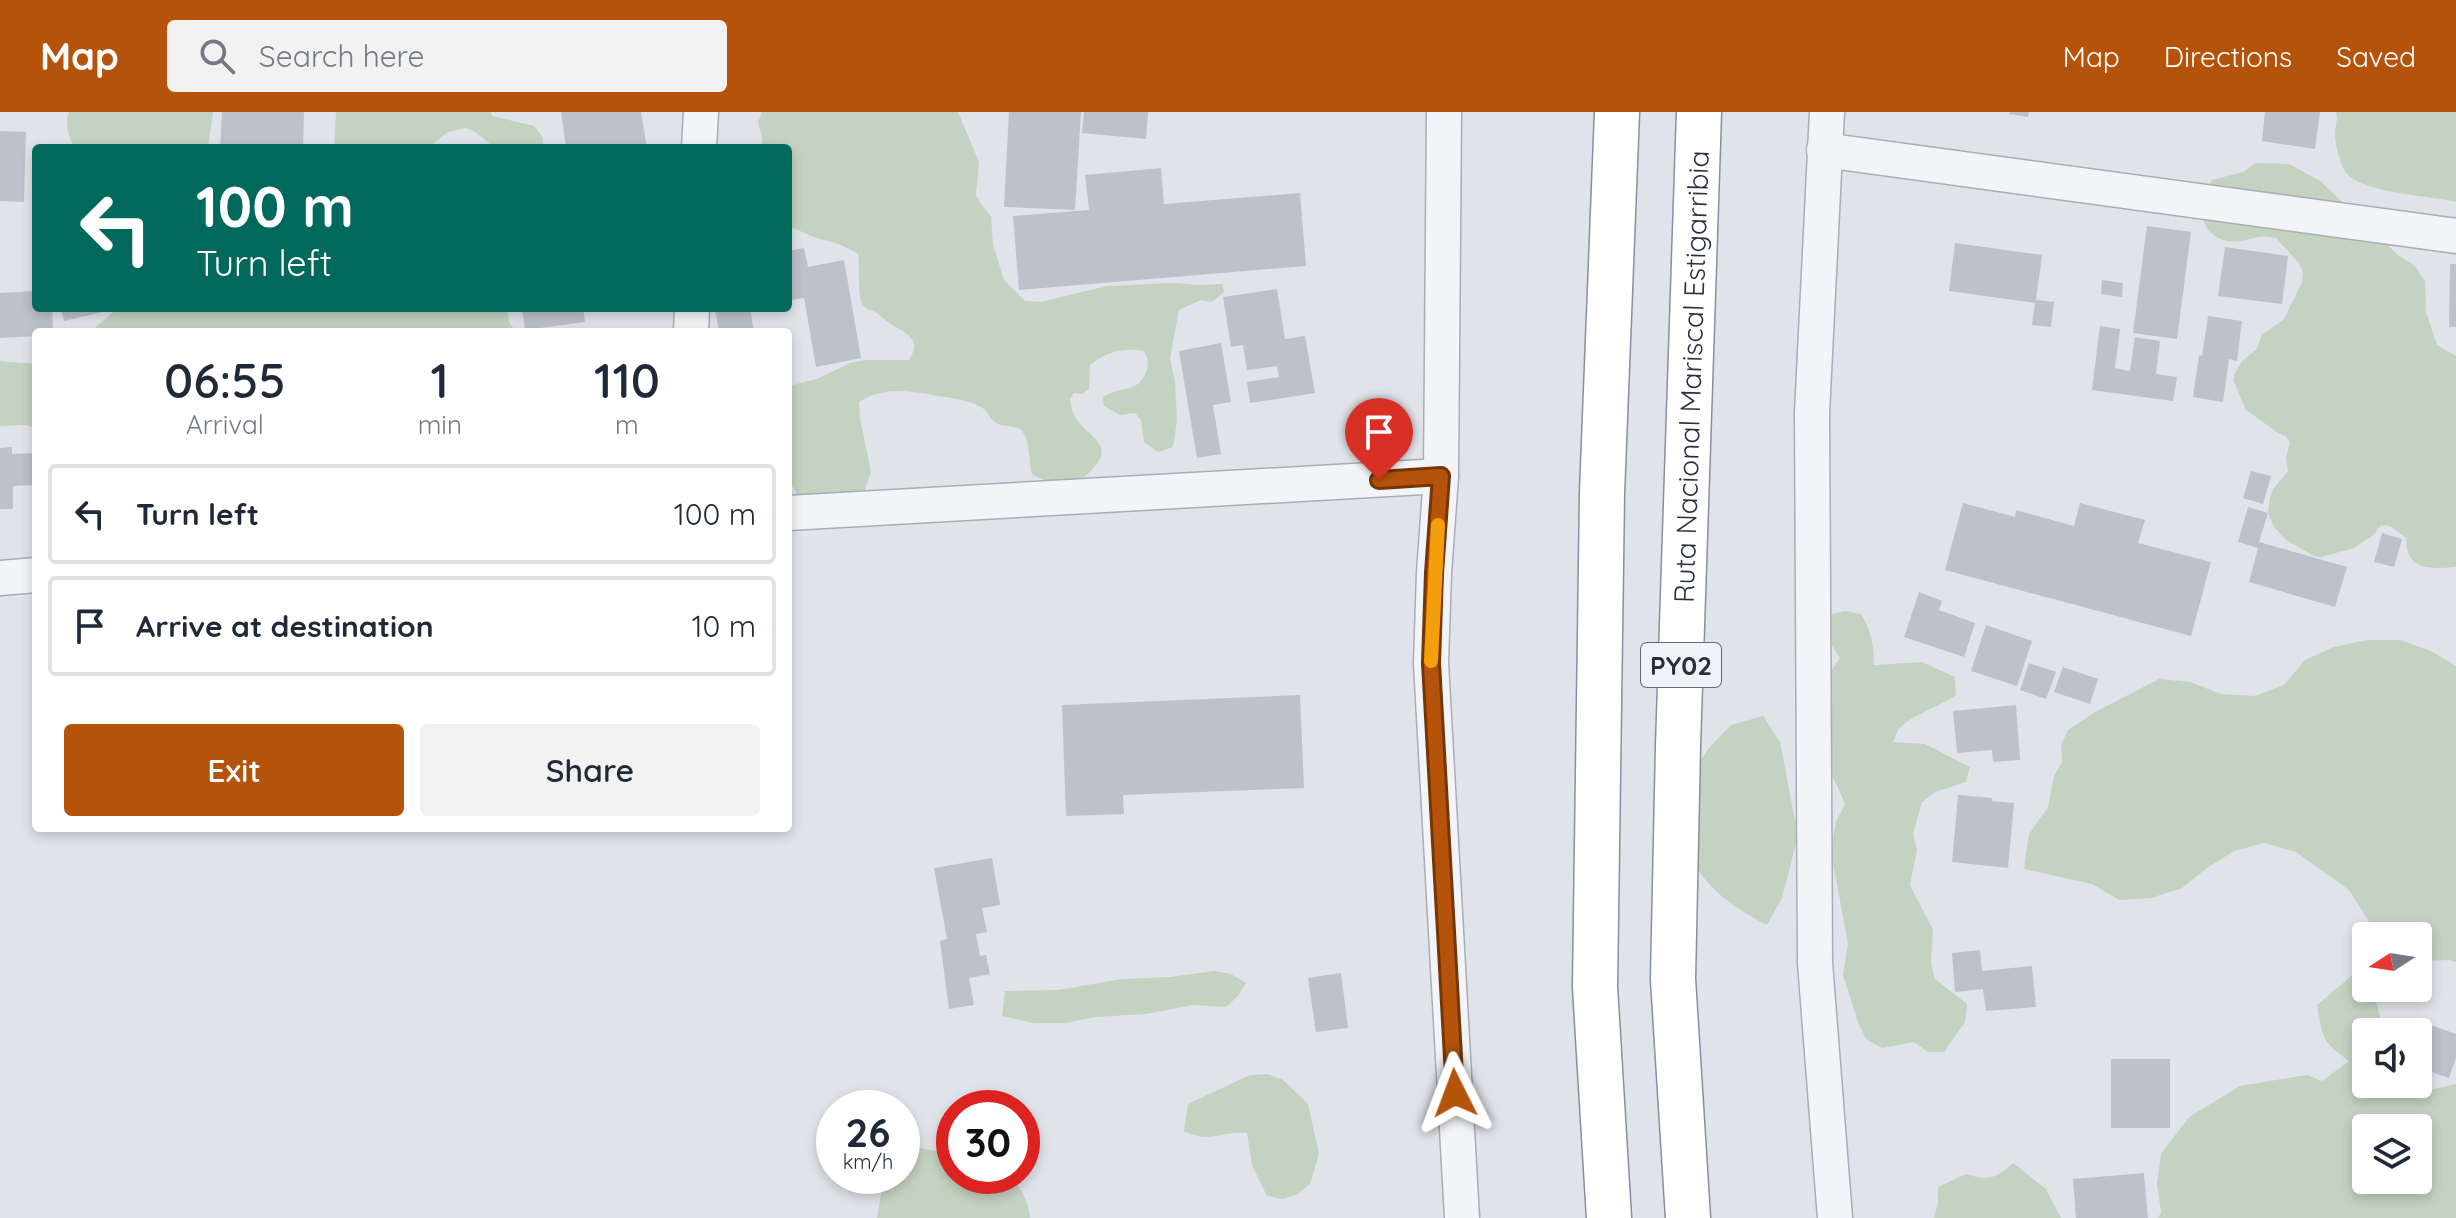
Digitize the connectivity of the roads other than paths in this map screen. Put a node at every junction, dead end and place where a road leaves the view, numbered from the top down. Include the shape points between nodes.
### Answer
1 (701, 112) edge
2 (1444, 112) edge
3 (1617, 112) edge
4 (1699, 112) edge
5 (1827, 112) edge
6 (699, 144) edge
7 (1824, 150) junction
8 (2456, 236) edge
9 (1441, 476) junction
10 (792, 513) edge
11 (32, 575) edge
12 (0, 578) edge
13 (1462, 1218) edge
14 (1609, 1218) edge
15 (1688, 1218) edge
16 (1835, 1218) edge

1 - 6 street
2 - 9 street
3 - 14 highway, PY02 via 1602,493 1595,987
4 - 15 highway, Ruta Nacional Mariscal Estigarribia / PY02 via 1673,979
5 - 7 street
7 - 8 street
7 - 16 street via 1812,413 1815,963
9 - 10 street
9 - 13 street via 1431,663
11 - 12 street

